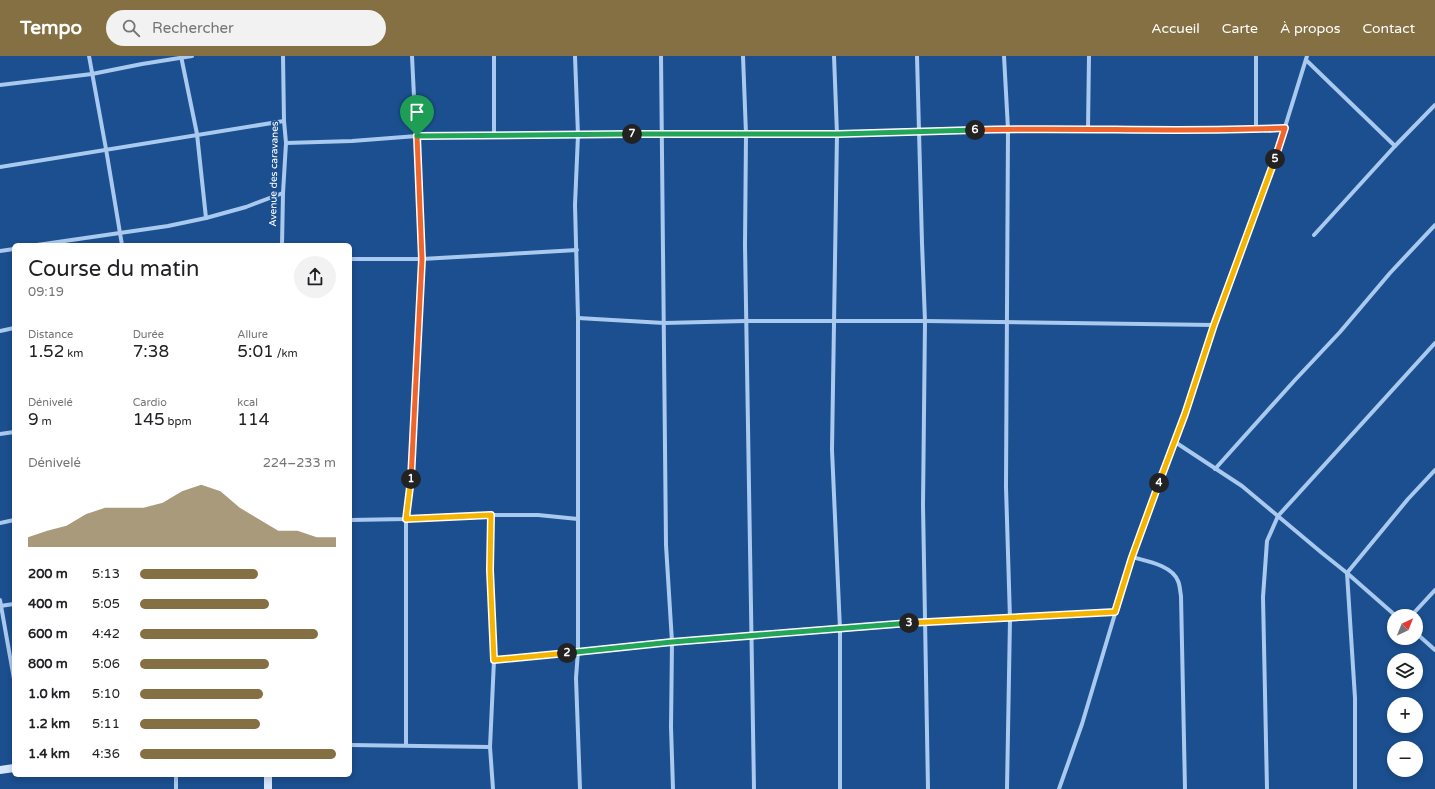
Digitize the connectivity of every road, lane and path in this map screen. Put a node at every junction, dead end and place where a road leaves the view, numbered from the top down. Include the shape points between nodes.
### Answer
1 (89, 56) edge
2 (192, 56) edge
3 (283, 56) edge
4 (412, 56) edge
5 (494, 56) edge
6 (575, 56) edge
7 (661, 56) edge
8 (743, 56) edge
9 (834, 56) edge
10 (918, 56) edge
11 (1004, 56) edge
12 (1089, 56) edge
13 (1256, 56) edge
14 (181, 57) edge
15 (1306, 58) edge
16 (92, 74) junction
17 (0, 85) edge
18 (1435, 105) edge
19 (284, 121) junction
20 (1285, 128) junction
21 (1008, 129) junction
22 (1088, 129) junction
23 (1256, 129) junction
24 (920, 132) junction
25 (197, 134) junction
26 (662, 134) junction
27 (746, 134) junction
28 (838, 134) junction
29 (578, 135) junction
30 (417, 136) junction
31 (494, 136) junction
32 (286, 143) junction
33 (1395, 146) junction
34 (106, 149) junction
35 (0, 166) edge
36 (283, 193) junction
37 (206, 218) junction
38 (1435, 225) edge
39 (119, 233) junction
40 (1314, 235) dead end
41 (51, 243) edge
42 (122, 243) edge
43 (282, 243) edge
44 (12, 249) edge
45 (577, 250) junction
46 (0, 251) edge
47 (352, 259) edge
48 (422, 259) junction
49 (578, 318) junction
50 (746, 321) junction
51 (834, 321) junction
52 (925, 321) junction
53 (664, 322) junction
54 (1006, 322) junction
55 (1214, 325) junction
56 (12, 328) edge
57 (0, 331) edge
58 (1435, 343) edge
59 (12, 432) edge
60 (0, 434) edge
61 (1175, 442) junction
62 (1215, 469) junction
63 (1435, 470) edge
64 (491, 515) junction
65 (1278, 516) junction
66 (406, 519) junction
67 (578, 519) junction
68 (12, 520) edge
69 (352, 520) edge
70 (0, 523) edge
71 (1132, 557) junction
72 (1347, 573) junction
73 (1435, 590) edge
74 (0, 600) edge
75 (12, 604) edge
76 (1, 606) edge
77 (1388, 609) edge
78 (1417, 609) edge
79 (1115, 612) junction
80 (1010, 619) junction
81 (925, 622) junction
82 (840, 629) junction
83 (751, 636) junction
84 (1423, 639) edge
85 (672, 642) junction
86 (1435, 650) edge
87 (578, 651) junction
88 (494, 660) junction
89 (12, 668) edge
90 (352, 745) edge
91 (406, 745) junction
92 (490, 747) junction
93 (12, 768) edge
94 (0, 770) edge
95 (176, 777) edge
96 (268, 777) edge
97 (176, 789) edge
98 (268, 789) edge
99 (493, 789) edge
100 (580, 789) edge
101 (673, 789) edge
102 (754, 789) edge
103 (840, 789) edge
104 (928, 789) edge
105 (1007, 789) edge
106 (1059, 789) edge
107 (1185, 789) edge
108 (1267, 789) edge
109 (1355, 789) edge

1 - 16 street
2 - 14 street
3 - 19 street, Avenue des caravanes
4 - 30 street
5 - 31 street
6 - 29 street
7 - 26 street
8 - 27 street
9 - 28 street
10 - 24 street
11 - 21 street
12 - 22 street
13 - 23 street
14 - 16 street
14 - 25 street
15 - 20 street
15 - 33 street
16 - 17 street
16 - 34 street
18 - 33 street
19 - 25 street
19 - 32 street, Avenue des caravanes
20 - 23 street
20 - 55 street
21 - 22 street
21 - 24 street
21 - 54 street
22 - 23 street
24 - 28 street
24 - 52 street
25 - 34 street
25 - 37 street
26 - 27 street
26 - 29 street
26 - 53 street
27 - 28 street
27 - 50 street
28 - 51 street
29 - 31 street
29 - 45 street via 575,205
30 - 31 street
30 - 32 street
30 - 48 street
32 - 36 street, Avenue des caravanes
33 - 40 street
34 - 35 street
34 - 39 street
36 - 37 street
36 - 43 street, Avenue des caravanes
37 - 39 street
38 - 62 street
39 - 41 street
39 - 42 street
44 - 46 street
45 - 48 street
45 - 49 street
47 - 48 street
48 - 66 street via 413,463
49 - 53 street
49 - 67 street
50 - 51 street
50 - 53 street
50 - 83 street
51 - 52 street
51 - 82 street via 832,450
52 - 54 street
52 - 81 street
53 - 85 street via 666,545
54 - 55 street
54 - 80 street via 1006,487
55 - 61 street
56 - 57 street
58 - 65 street
59 - 60 street
61 - 62 street
61 - 71 street
62 - 65 street via 1242,486
63 - 72 street
64 - 66 street
64 - 67 street via 538,515
64 - 88 street via 490,570
65 - 72 street
65 - 108 street via 1267,541 1263,597
66 - 69 street
66 - 91 street
67 - 87 street
68 - 70 street
71 - 79 street
71 - 107 street via 1162,566 1178,580 1181,596
72 - 77 street
72 - 109 street via 1355,698
73 - 78 street
74 - 76 street
75 - 76 street
76 - 89 street
79 - 80 street
79 - 106 street via 1082,724
80 - 81 street
80 - 105 street
81 - 82 street
81 - 104 street
82 - 83 street
82 - 103 street
83 - 85 street
83 - 102 street
84 - 86 street
85 - 87 street
85 - 101 street
87 - 88 street
87 - 100 street via 576,678
88 - 92 street
90 - 91 street
91 - 92 street
92 - 99 street
93 - 94 street
95 - 97 street
96 - 98 street

